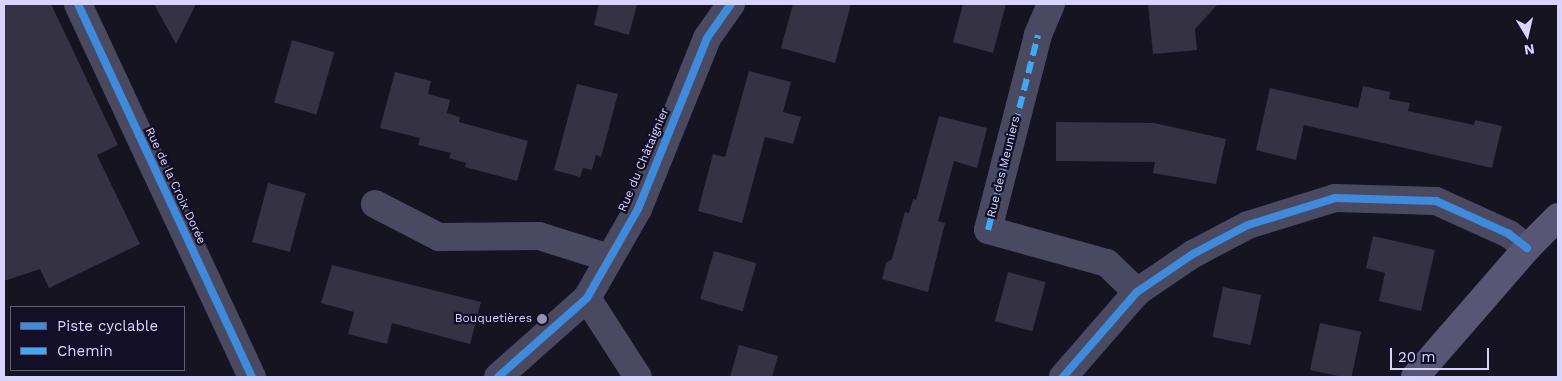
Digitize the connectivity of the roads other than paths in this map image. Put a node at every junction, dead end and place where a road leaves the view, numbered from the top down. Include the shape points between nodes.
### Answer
1 (78, 4) edge
2 (731, 4) edge
3 (1051, 4) edge
4 (375, 204) dead end
5 (1558, 217) edge
6 (1527, 248) junction
7 (609, 258) junction
8 (1137, 292) junction
9 (586, 298) junction
10 (252, 377) edge
11 (498, 377) edge
12 (638, 377) edge
13 (1063, 377) edge
14 (1415, 377) edge

1 - 10 street, Rue de la Croix Dorée
2 - 7 street, Rue du Châtaignier via 707,38 638,209
3 - 8 street, Rue des Meuniers via 1038,34 988,230 1108,263
4 - 7 street via 439,237 539,236
5 - 6 street
6 - 8 street via 1509,234 1436,201 1335,198 1248,225 1193,254
6 - 14 street
7 - 9 street, Rue du Châtaignier
8 - 13 street
9 - 11 street, Rue du Châtaignier
9 - 12 street

